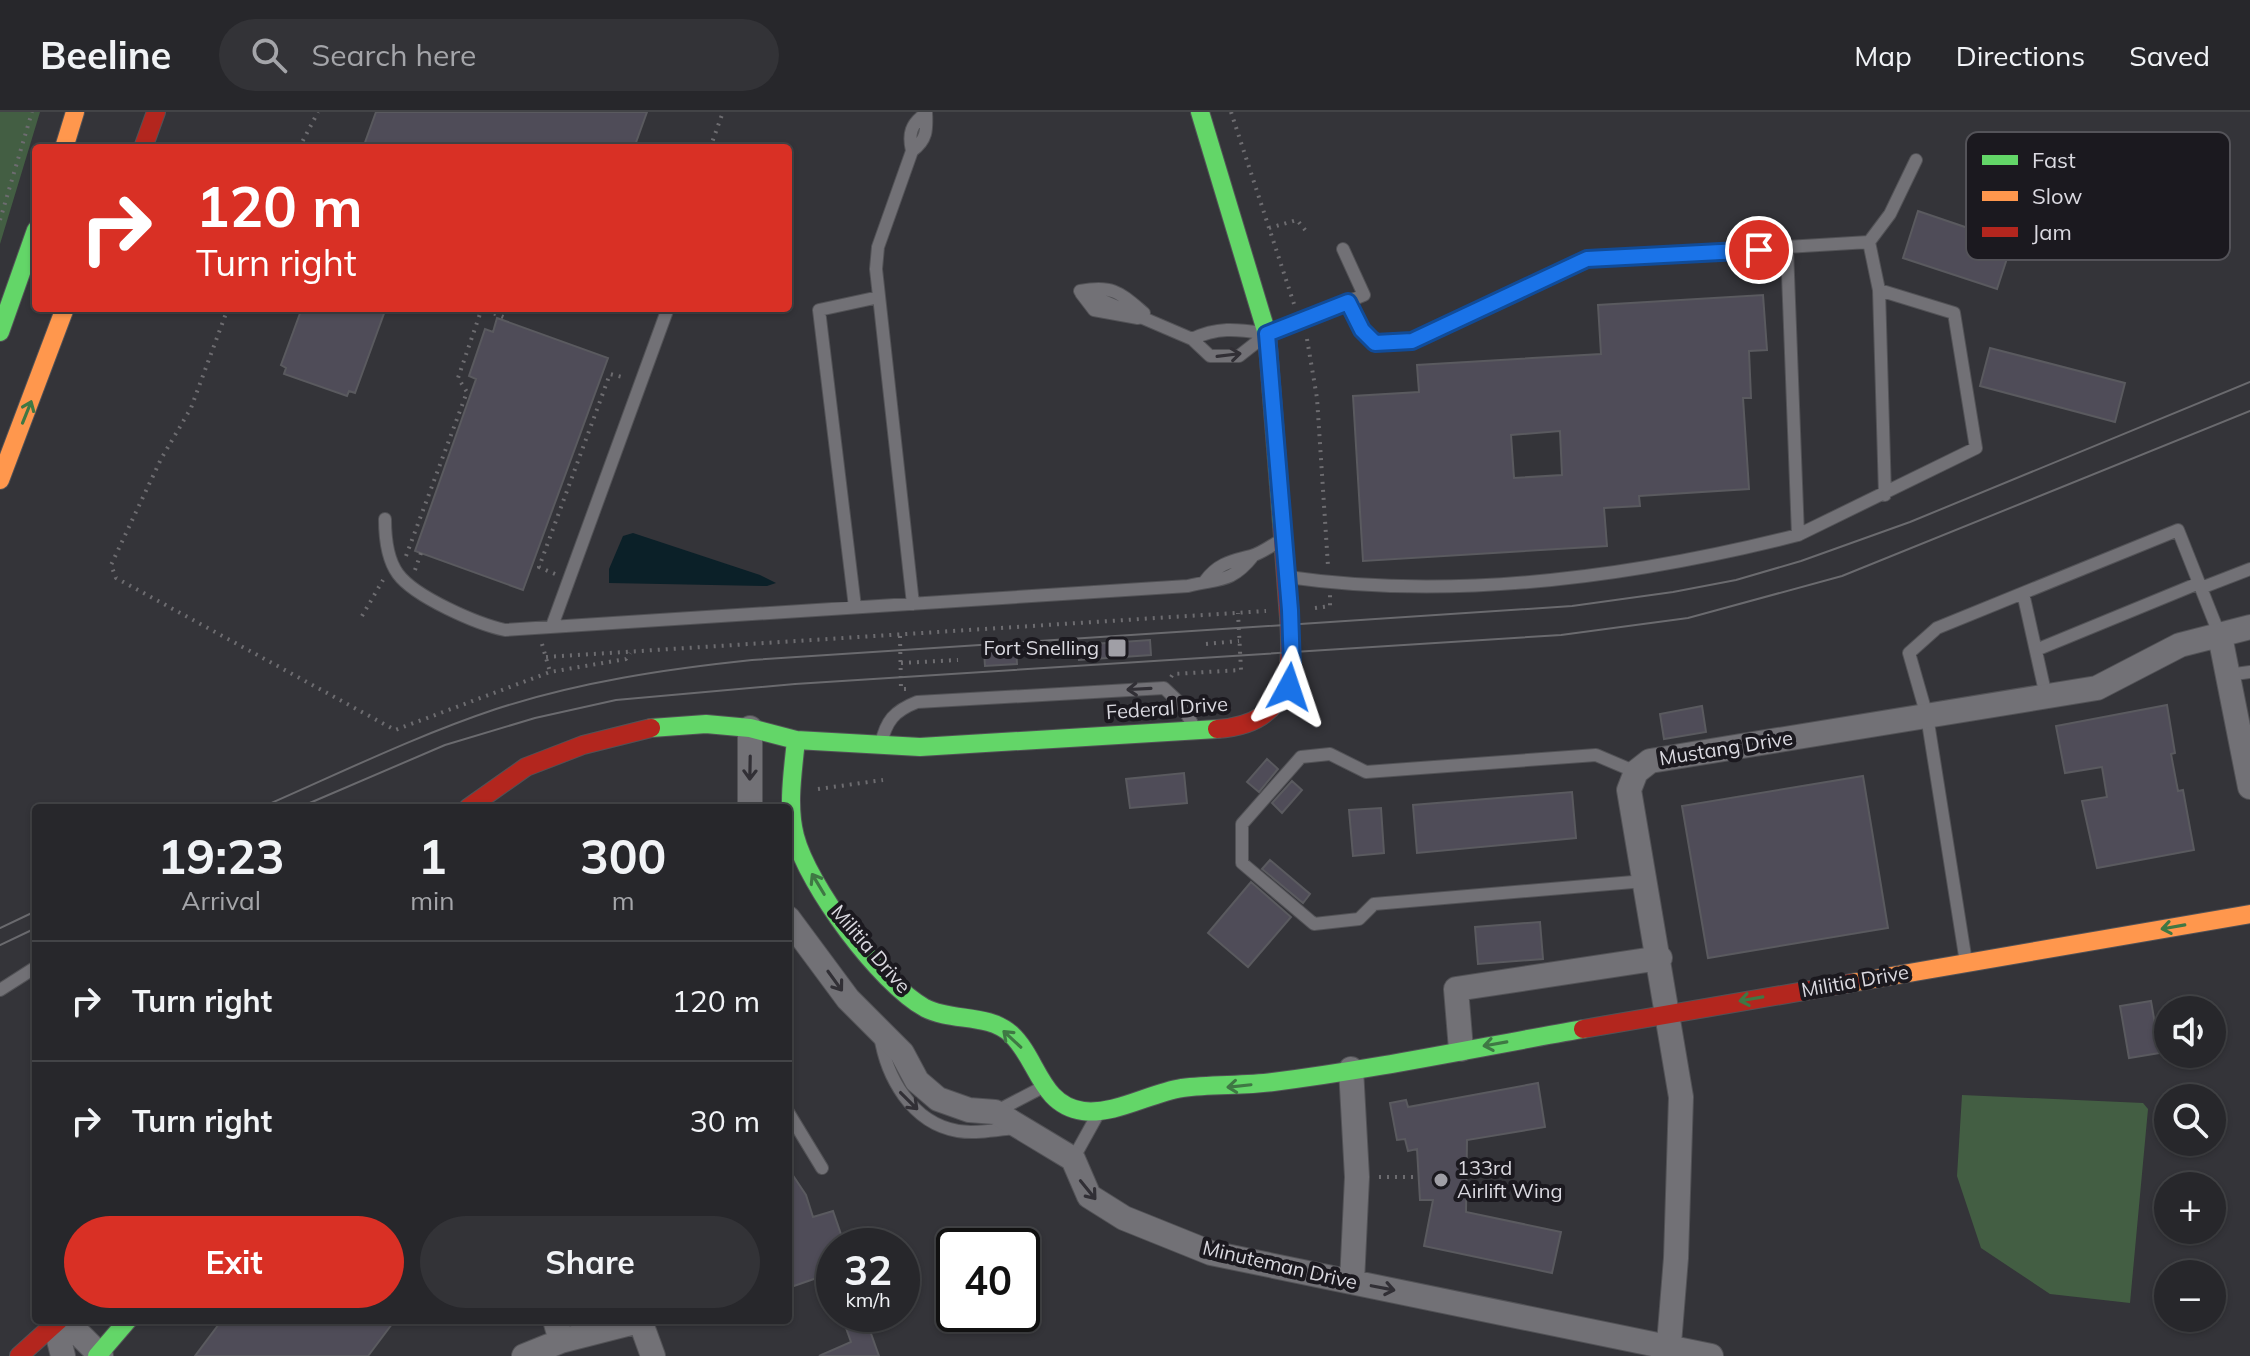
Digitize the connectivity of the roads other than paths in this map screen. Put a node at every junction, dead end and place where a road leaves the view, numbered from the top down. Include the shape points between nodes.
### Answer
1 (75, 112) edge
2 (156, 112) edge
3 (1200, 112) edge
4 (926, 113) edge
5 (65, 144) edge
6 (144, 144) edge
7 (1916, 160) dead end
8 (32, 241) edge
9 (1869, 242) junction
10 (1343, 249) dead end
11 (1787, 249) junction
12 (1879, 290) junction
13 (879, 297) junction
14 (1348, 302) junction
15 (64, 312) edge
16 (74, 312) edge
17 (667, 312) edge
18 (1153, 320) junction
19 (0, 332) edge
20 (1267, 334) junction
21 (1192, 339) junction
22 (53, 345) junction
23 (0, 480) edge
24 (1885, 495) junction
25 (385, 519) dead end
26 (1798, 535) junction
27 (1284, 539) junction
28 (2250, 569) edge
29 (1287, 577) junction
30 (2200, 586) junction
31 (2023, 593) junction
32 (913, 604) junction
33 (855, 607) junction
34 (552, 626) junction
35 (2250, 627) edge
36 (2220, 636) junction
37 (2036, 650) junction
38 (2239, 673) edge
39 (2046, 696) junction
40 (1927, 716) junction
41 (750, 728) junction
42 (1196, 729) junction
43 (796, 740) junction
44 (880, 746) junction
45 (1636, 772) junction
46 (2249, 775) edge
47 (474, 804) edge
48 (750, 804) edge
49 (792, 839) edge
50 (1645, 881) junction
51 (2250, 914) edge
52 (792, 923) edge
53 (1660, 958) junction
54 (1966, 962) junction
55 (32, 970) edge
56 (0, 990) edge
57 (1666, 1013) junction
58 (880, 1031) junction
59 (1461, 1049) junction
60 (1351, 1069) junction
61 (1041, 1088) junction
62 (1099, 1111) junction
63 (995, 1112) junction
64 (792, 1119) edge
65 (1020, 1127) junction
66 (1073, 1159) junction
67 (822, 1168) dead end
68 (1352, 1282) junction
69 (55, 1324) edge
70 (57, 1324) edge
71 (61, 1324) edge
72 (125, 1324) edge
73 (617, 1324) edge
74 (643, 1324) edge
75 (558, 1331) edge
76 (1669, 1351) edge
77 (99, 1355) edge
78 (19, 1356) edge
79 (63, 1356) edge
80 (524, 1356) edge
81 (653, 1356) edge
82 (1711, 1356) edge

1 - 5 main road
2 - 6 main road
3 - 20 main road, Federal Drive
4 - 13 lane via 914,121 912,151 878,247
7 - 9 lane via 1890,214
8 - 19 main road
9 - 11 lane
9 - 12 lane
10 - 14 lane via 1364,295
11 - 14 lane via 1587,259 1412,341 1375,343
11 - 26 lane
12 - 24 lane
12 - 24 lane via 1954,313 1976,448
13 - 32 lane
13 - 33 lane via 819,310
14 - 20 lane
15 - 22 main road
16 - 22 main road
17 - 34 lane
18 - 18 lane via 1094,310 1080,291 1105,287 1119,292
18 - 21 lane
20 - 21 lane via 1232,328
21 -> 20 lane via 1210,356 1239,356
20 - 27 main road, Federal Drive
23 -> 22 main road
24 - 26 lane
25 - 34 lane via 395,568 411,586 484,626
26 - 29 lane via 1565,580 1365,586
27 - 29 main road, Federal Drive
27 - 32 lane via 1219,583
28 - 30 lane
29 - 42 main road, Federal Drive via 1289,687 1275,707 1249,723
30 - 31 lane via 2178,530
30 - 36 lane
30 - 37 lane
31 - 37 lane
31 - 40 lane via 1937,628 1909,653
32 - 33 lane
33 - 34 lane
35 - 36 street, Mustang Drive
36 - 38 street
36 - 39 street, Mustang Drive via 2180,645 2097,688
37 - 39 lane
38 - 46 street
39 - 40 street, Mustang Drive
40 - 45 street, Mustang Drive via 1650,761
40 - 54 lane
41 - 43 main road, Federal Drive
41 - 47 main road, Federal Drive via 706,724 645,729 583,745 526,767
41 -> 48 street
42 - 44 main road, Federal Drive
42 -> 44 lane via 1164,688 917,702 886,723
43 - 44 main road, Federal Drive
43 - 49 main road, Militia Drive
45 - 50 street, Mustang Drive via 1629,790
45 - 50 lane via 1596,755 1366,772 1330,754 1301,757 1242,824 1242,863 1314,924 1359,919 1374,904
61 -> 49 main road, Militia Drive via 1028,1054 1011,1033 988,1023 942,1016 904,990 819,888
50 - 53 street, Mustang Drive
51 -> 54 main road, Militia Drive
52 -> 58 street via 848,999
53 - 57 street, Mustang Drive
53 - 59 street via 1456,989
54 -> 57 main road, Militia Drive
55 - 56 lane
57 -> 59 main road, Militia Drive
57 - 76 street, Mustang Drive via 1681,1097
58 - 63 street via 902,1053 917,1081 938,1099
58 -> 65 lane via 884,1064 897,1087 930,1119 955,1131
59 - 60 main road, Militia Drive
60 -> 62 main road, Militia Drive via 1167,1091
60 - 68 street via 1357,1177
61 - 62 main road via 1078,1111
61 - 63 lane
62 - 66 lane
63 - 65 street
64 - 67 lane
65 - 66 street
66 -> 68 street, Minuteman Drive via 1089,1196 1124,1218 1211,1253
68 -> 76 street, Minuteman Drive
69 - 78 main road
70 - 79 street
71 - 77 street
72 - 77 main road
73 - 75 street
74 - 81 street
75 - 80 street
76 - 82 street, Minuteman Drive

